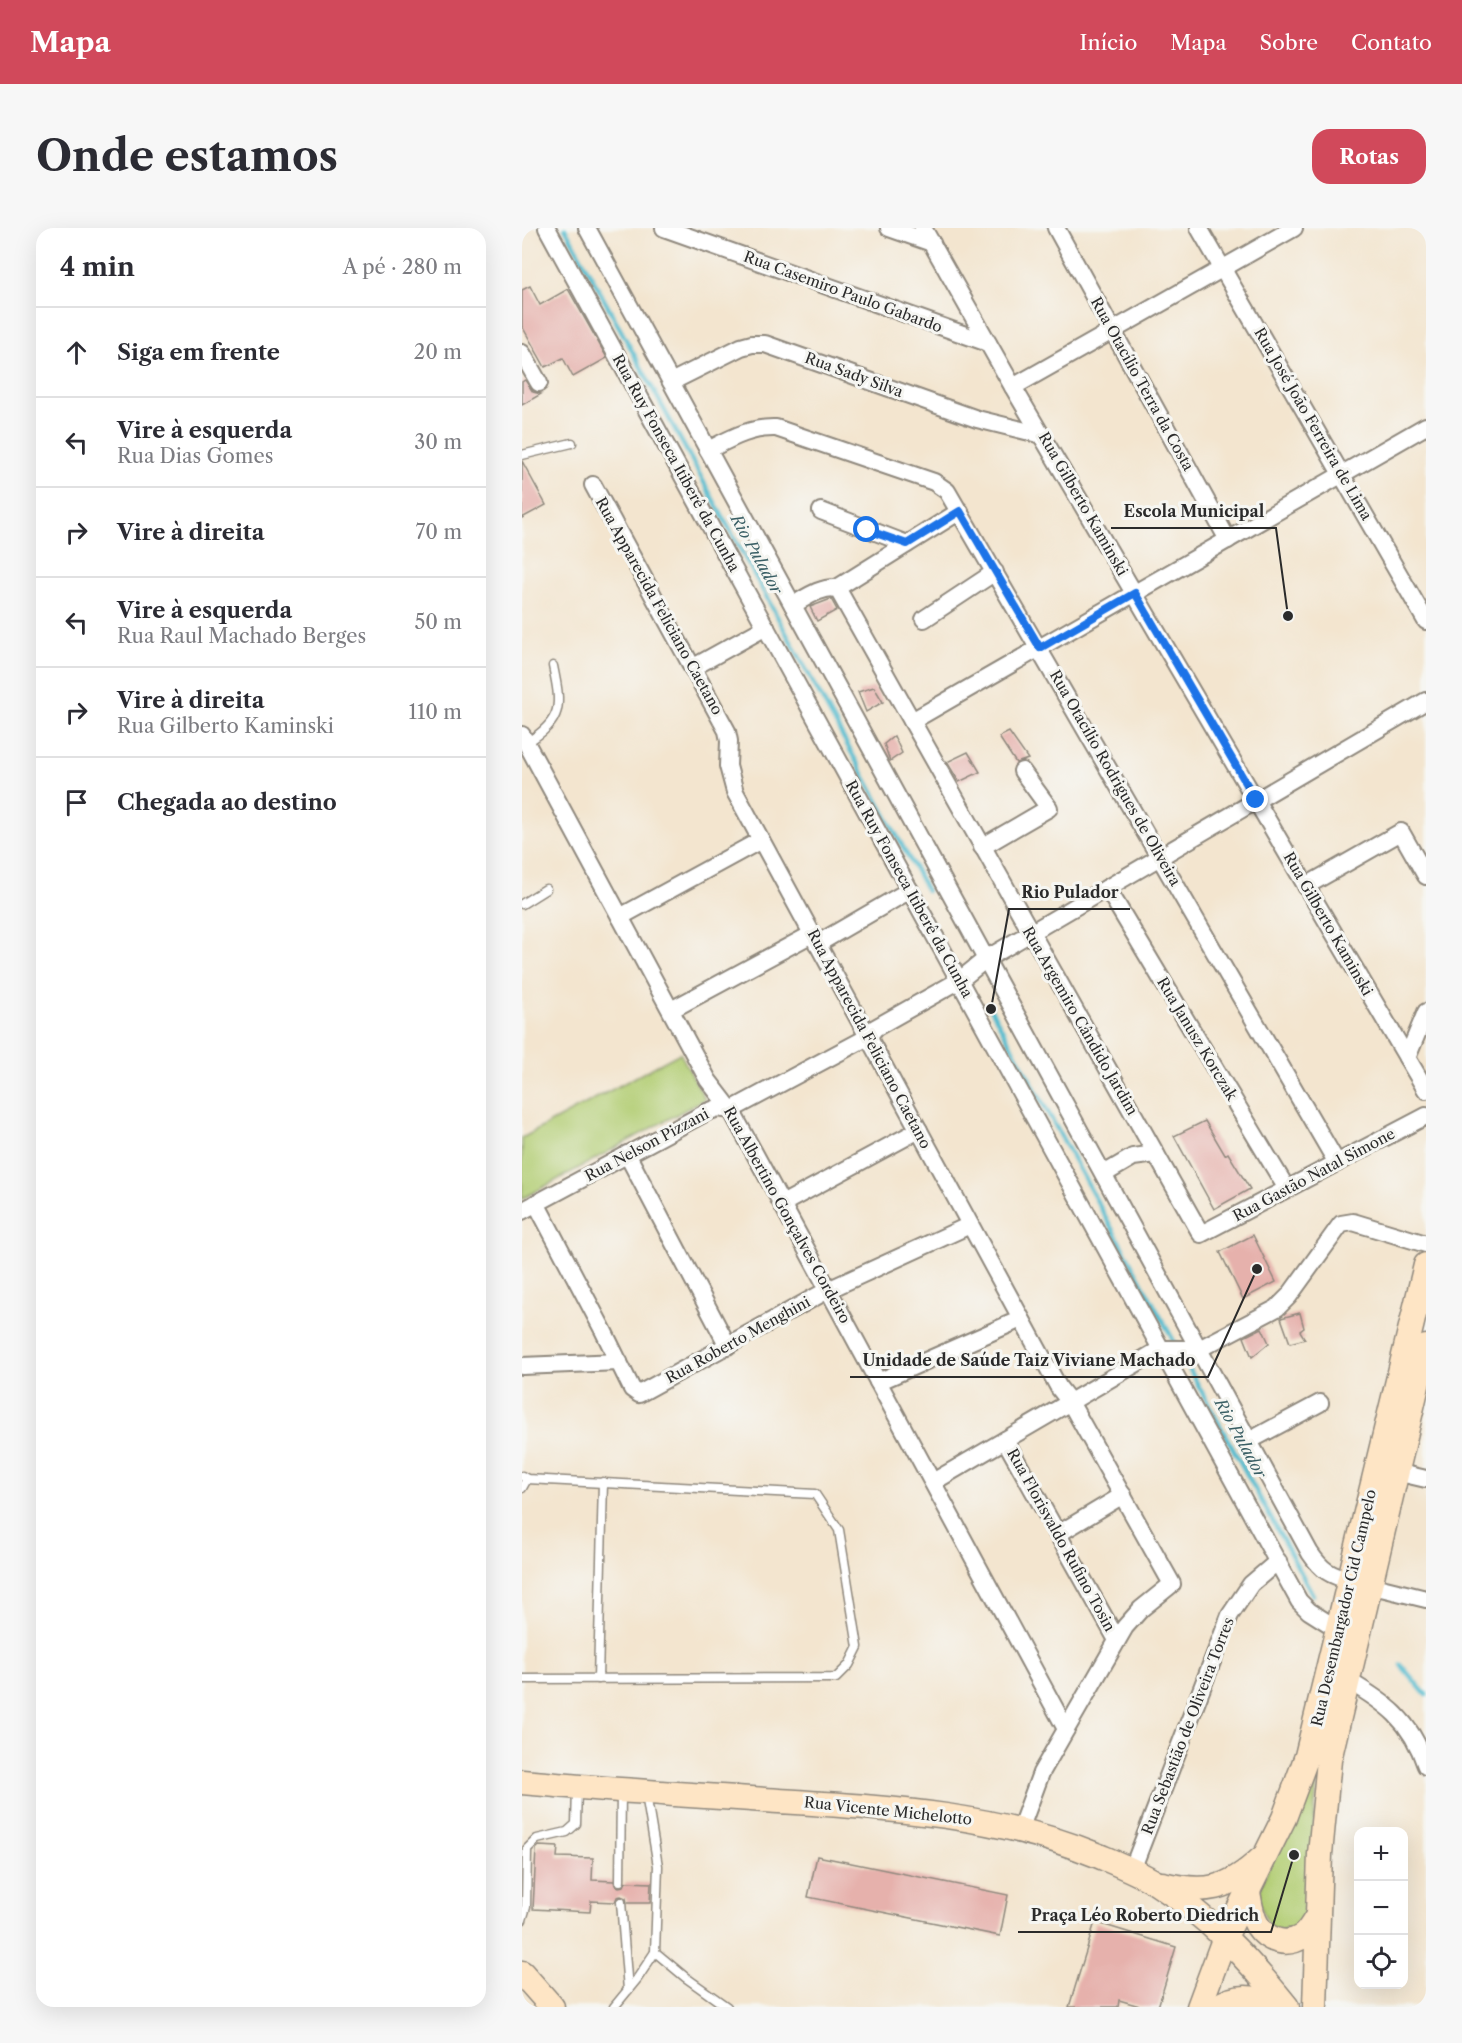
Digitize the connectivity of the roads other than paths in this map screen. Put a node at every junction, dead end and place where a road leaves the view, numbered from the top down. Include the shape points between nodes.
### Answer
1 (547, 228) edge
2 (587, 228) edge
3 (664, 228) edge
4 (889, 228) edge
5 (923, 228) edge
6 (1056, 228) edge
7 (1199, 228) edge
8 (1294, 228) edge
9 (932, 243) junction
10 (1222, 268) junction
11 (1113, 330) junction
12 (988, 343) junction
13 (522, 353) edge
14 (671, 382) junction
15 (539, 383) dead end
16 (1013, 387) junction
17 (1426, 426) edge
18 (1042, 435) junction
19 (572, 443) dead end
20 (708, 450) junction
21 (522, 455) edge
22 (1342, 475) junction
23 (592, 485) dead end
24 (821, 511) dead end
25 (960, 511) junction
26 (1228, 540) junction
27 (907, 544) junction
28 (995, 572) junction
29 (837, 588) junction
30 (1135, 593) junction
31 (793, 605) junction
32 (924, 619) dead end
33 (1426, 621) edge
34 (766, 627) junction
35 (1040, 648) junction
36 (553, 666) dead end
37 (692, 668) junction
38 (1426, 701) edge
39 (912, 721) junction
40 (524, 739) edge
41 (1022, 771) dead end
42 (1256, 800) junction
43 (761, 840) junction
44 (982, 846) junction
45 (1160, 856) junction
46 (1426, 876) edge
47 (1306, 886) junction
48 (1107, 888) junction
49 (546, 890) dead end
50 (910, 890) junction
51 (522, 904) edge
52 (620, 916) junction
53 (1030, 933) junction
54 (815, 939) junction
55 (986, 959) junction
56 (960, 980) junction
57 (671, 1010) junction
58 (1426, 1012) edge
59 (868, 1037) junction
60 (1407, 1058) junction
61 (1426, 1090) edge
62 (731, 1110) junction
63 (1426, 1116) edge
64 (919, 1130) junction
65 (627, 1154) junction
66 (1156, 1154) junction
67 (1337, 1163) junction
68 (1104, 1174) junction
69 (1287, 1189) junction
70 (782, 1204) junction
71 (529, 1207) edge
72 (970, 1225) junction
73 (1201, 1234) joint
74 (1426, 1244) edge
75 (1426, 1265) edge
76 (828, 1290) junction
77 (1021, 1319) junction
78 (728, 1346) junction
79 (1161, 1349) junction
80 (1199, 1349) junction
81 (1425, 1354) edge
82 (619, 1362) junction
83 (522, 1366) edge
84 (878, 1382) junction
85 (1070, 1402) junction
86 (1320, 1403) dead end
87 (1005, 1440) junction
88 (1249, 1441) junction
89 (1396, 1472) junction
90 (525, 1478) edge
91 (1426, 1479) edge
92 (603, 1482) junction
93 (933, 1482) junction
94 (522, 1488) edge
95 (1123, 1496) junction
96 (1058, 1534) junction
97 (1278, 1561) junction
98 (1360, 1583) junction
99 (1426, 1599) edge
100 (1339, 1630) junction
101 (1117, 1640) junction
102 (522, 1679) edge
103 (598, 1679) junction
104 (1347, 1680) junction
105 (1066, 1729) junction
106 (1426, 1766) edge
107 (522, 1782) edge
108 (552, 1785) junction
109 (577, 1787) junction
110 (621, 1790) junction
111 (645, 1792) junction
112 (522, 1801) edge
113 (1020, 1830) junction
114 (1268, 1854) junction
115 (1131, 1870) junction
116 (620, 1881) dead end
117 (1155, 1883) junction
118 (1248, 1892) junction
119 (621, 1902) dead end
120 (1317, 1917) junction
121 (522, 1920) edge
122 (1225, 1937) junction
123 (655, 1952) junction
124 (522, 1973) edge
125 (628, 1990) junction
126 (1318, 2001) edge
127 (552, 2007) edge
128 (614, 2007) edge
129 (727, 2007) edge
130 (1199, 2007) edge
131 (1216, 2007) edge
132 (1280, 2007) edge
133 (1287, 2007) edge

1 - 34 street, Rua Ruy Fonseca Itiberê da Cunha
2 - 14 street
3 - 12 street, Rua Casemiro Paulo Gabardo
4 - 9 street
5 - 9 street, Rua Gilberto Kaminski
6 - 11 street, Rua Otacílio Terra da Costa
7 - 10 street, Rua José João Ferreira de Lima
8 - 10 street
9 - 12 street, Rua Gilberto Kaminski
10 - 11 street
10 - 22 street, Rua José João Ferreira de Lima
11 - 16 street
11 - 26 street, Rua Otacílio Terra da Costa
12 - 16 street, Rua Gilberto Kaminski
13 - 15 street
14 - 18 street, Rua Sady Silva via 741,347 765,344 977,419
14 - 20 street
16 - 18 street, Rua Gilberto Kaminski
17 - 22 street
18 - 30 street, Rua Gilberto Kaminski
19 - 21 lane
20 - 25 street, Rua Otacílio Rodrigues de Oliveira via 752,430 776,428 934,482 947,491
20 - 31 street
22 - 26 street
22 - 33 street, Rua José João Ferreira de Lima
23 - 37 street, Rua Apparecida Feliciano Caetano
24 - 27 street
25 - 27 street
25 - 28 street, Rua Otacílio Rodrigues de Oliveira
26 - 30 street
27 - 29 street
28 - 32 street
28 - 35 street, Rua Otacílio Rodrigues de Oliveira
29 - 31 street via 828,587
29 - 39 street, Rua Argemiro Cândido Jardim
30 - 35 street
30 - 42 street, Rua Gilberto Kaminski
31 - 55 street
34 - 37 street
34 - 50 street, Rua Ruy Fonseca Itiberê da Cunha
35 - 39 street
35 - 45 street, Rua Otacílio Rodrigues de Oliveira
36 - 40 lane via 559,706 543,732
37 - 43 street, Rua Apparecida Feliciano Caetano via 727,731 732,784
38 - 42 street, Rua Nelson Pizzani
39 - 44 street, Rua Argemiro Cândido Jardim
40 - 52 street, Rua Albertino Gonçalves Cordeiro
41 - 44 street via 1049,808
42 - 45 street, Rua Nelson Pizzani
42 - 47 street, Rua Gilberto Kaminski
43 - 52 street
43 - 54 street, Rua Apparecida Feliciano Caetano
44 - 53 street, Rua Argemiro Cândido Jardim
45 - 48 street, Rua Nelson Pizzani
45 - 67 street, Rua Otacílio Rodrigues de Oliveira
46 - 47 street via 1401,832
47 - 60 street, Rua Gilberto Kaminski
48 - 53 street, Rua Nelson Pizzani
48 - 69 street, Rua Janusz Korczak
49 - 51 lane
50 - 54 street
50 - 56 street, Rua Ruy Fonseca Itiberê da Cunha
52 - 57 street, Rua Albertino Gonçalves Cordeiro
53 - 55 street, Rua Nelson Pizzani
53 - 66 street, Rua Argemiro Cândido Jardim
54 - 57 street
54 - 59 street, Rua Apparecida Feliciano Caetano
55 - 56 street, Rua Nelson Pizzani
55 - 68 street
56 - 59 street, Rua Nelson Pizzani via 874,1028
56 - 79 street, Rua Ruy Fonseca Itiberê da Cunha
57 - 62 street, Rua Albertino Gonçalves Cordeiro via 708,1080
58 - 60 street
59 - 62 street, Rua Nelson Pizzani
59 - 64 street, Rua Apparecida Feliciano Caetano
60 - 61 street, Rua Gilberto Kaminski
62 - 65 street, Rua Nelson Pizzani via 718,1108 706,1112
62 - 70 street, Rua Albertino Gonçalves Cordeiro
63 - 67 street, Rua Gastão Natal Simone
64 - 70 street
64 - 72 street, Rua Apparecida Feliciano Caetano
65 - 71 street, Rua Nelson Pizzani
65 - 78 street
66 - 68 street via 1132,1157
66 - 73 street, Rua Argemiro Cândido Jardim
67 - 69 street, Rua Gastão Natal Simone
68 - 80 street
69 - 73 street, Rua Gastão Natal Simone
70 - 76 street, Rua Albertino Gonçalves Cordeiro
71 - 82 street
72 - 76 street, Rua Roberto Menghini
72 - 77 street, Rua Apparecida Feliciano Caetano
74 - 80 street via 1353,1222 1341,1224 1284,1303
75 - 98 main road, Rua Desembargador Cid Campelo
76 - 78 street, Rua Roberto Menghini
76 - 84 street, Rua Albertino Gonçalves Cordeiro
77 - 84 street
77 - 85 street, Rua Apparecida Feliciano Caetano
78 - 82 street, Rua Roberto Menghini via 642,1394 636,1394
79 - 80 street
79 - 85 street
79 - 97 street, Rua Ruy Fonseca Itiberê da Cunha
80 - 88 street
81 - 89 main road, Rua Desembargador Cid Campelo
82 - 83 street
84 - 93 street, Rua Albertino Gonçalves Cordeiro
85 - 87 street
85 - 95 street, Rua Apparecida Feliciano Caetano
86 - 88 street
87 - 93 street
87 - 96 street, Rua Florisvaldo Rufino Tosin
88 - 98 street via 1316,1561 1332,1575
89 - 91 street
89 - 98 main road, Rua Desembargador Cid Campelo
90 - 92 lane
90 - 94 lane
92 - 103 lane
92 - 103 lane via 815,1494 839,1530 858,1647 849,1665 836,1678
93 - 105 street, Rua Albertino Gonçalves Cordeiro
95 - 96 street
95 - 101 street, Rua Apparecida Feliciano Caetano via 1172,1584 1132,1617
96 - 101 street, Rua Florisvaldo Rufino Tosin
97 - 100 street, Rua Ruy Fonseca Itiberê da Cunha via 1304,1607
97 - 115 street, Rua Sebastião de Oliveira Torres via 1251,1584 1230,1615
98 - 99 street
98 - 100 main road, Rua Desembargador Cid Campelo
98 - 104 main road, Rua Desembargador Cid Campelo
100 - 114 main road, Rua Desembargador Cid Campelo via 1307,1756
101 - 105 street
102 - 103 lane
104 - 106 street via 1395,1713 1417,1741
104 - 120 main road, Rua Desembargador Cid Campelo via 1325,1790
105 - 113 street via 1037,1781
107 - 108 main road, Rua Vicente Michelotto
108 - 109 main road, Rua Vicente Michelotto
108 - 112 main road
109 - 110 main road, Rua Vicente Michelotto
109 - 121 lane via 576,1824 567,1832 537,1839 527,1849 526,1907
110 - 111 main road, Rua Vicente Michelotto
110 - 116 lane
111 - 113 main road, Rua Vicente Michelotto via 911,1811
111 - 123 lane via 658,1866
113 - 115 main road, Rua Vicente Michelotto
114 - 117 main road via 1239,1878 1215,1888 1183,1889
114 - 118 main road, Rua Desembargador Cid Campelo
115 - 117 main road, Rua Vicente Michelotto
117 - 122 main road, Rua Vicente Michelotto
118 - 120 main road via 1257,1925 1275,1941 1301,1938
118 - 122 main road, Rua Desembargador Cid Campelo
119 - 125 lane
120 - 126 main road, Rua Desembargador Cid Campelo
122 - 130 main road, Rua Desembargador Cid Campelo
122 - 133 main road, Rua Vicente Michelotto
123 - 125 lane
123 - 129 lane
124 - 127 main road
125 - 128 lane
131 - 132 main road via 1249,1997

